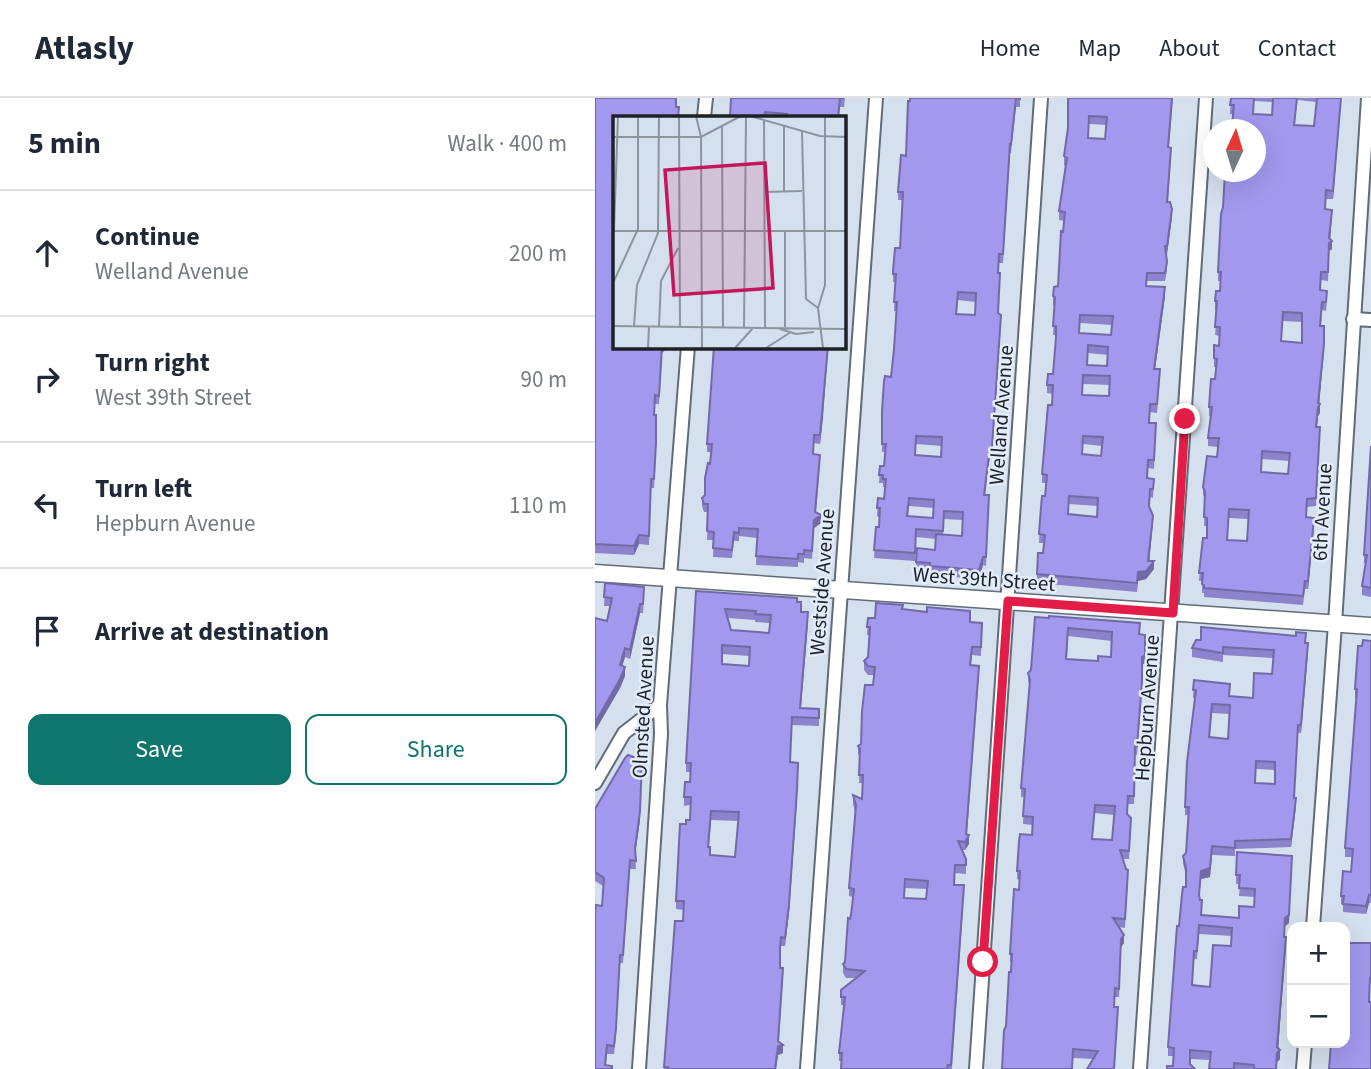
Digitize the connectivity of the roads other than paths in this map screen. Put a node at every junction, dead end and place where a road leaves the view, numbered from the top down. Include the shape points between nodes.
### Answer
1 (706, 98) edge
2 (876, 98) edge
3 (1041, 98) edge
4 (1206, 98) edge
5 (1368, 98) edge
6 (705, 116) edge
7 (1353, 319) junction
8 (1371, 320) edge
9 (688, 348) edge
10 (595, 573) edge
11 (671, 578) junction
12 (841, 590) junction
13 (1008, 601) junction
14 (1173, 613) junction
15 (1335, 624) junction
16 (1371, 626) edge
17 (660, 705) junction
18 (595, 783) edge
19 (1313, 922) edge
20 (1305, 1048) edge
21 (639, 1069) edge
22 (807, 1069) edge
23 (976, 1069) edge
24 (1140, 1069) edge
25 (1303, 1069) edge

1 - 6 street
2 - 12 street, Westside Avenue
3 - 13 street, Welland Avenue
4 - 14 street, Hepburn Avenue
5 - 7 street, 6th Avenue
7 - 8 street
7 - 15 street, 6th Avenue
9 - 11 street, Olmsted Avenue
10 - 11 street, West 39th Street
11 - 12 street, West 39th Street
11 - 17 street, Olmsted Avenue
12 - 13 street, West 39th Street
12 - 22 street, Westside Avenue
13 - 14 street, West 39th Street
13 - 23 street, Welland Avenue
14 - 15 street, West 39th Street
14 - 24 street, Hepburn Avenue
15 - 16 street, West 39th Street
15 - 19 street, 6th Avenue
17 - 18 street via 624,733
17 - 21 street, Olmsted Avenue
20 - 25 street

